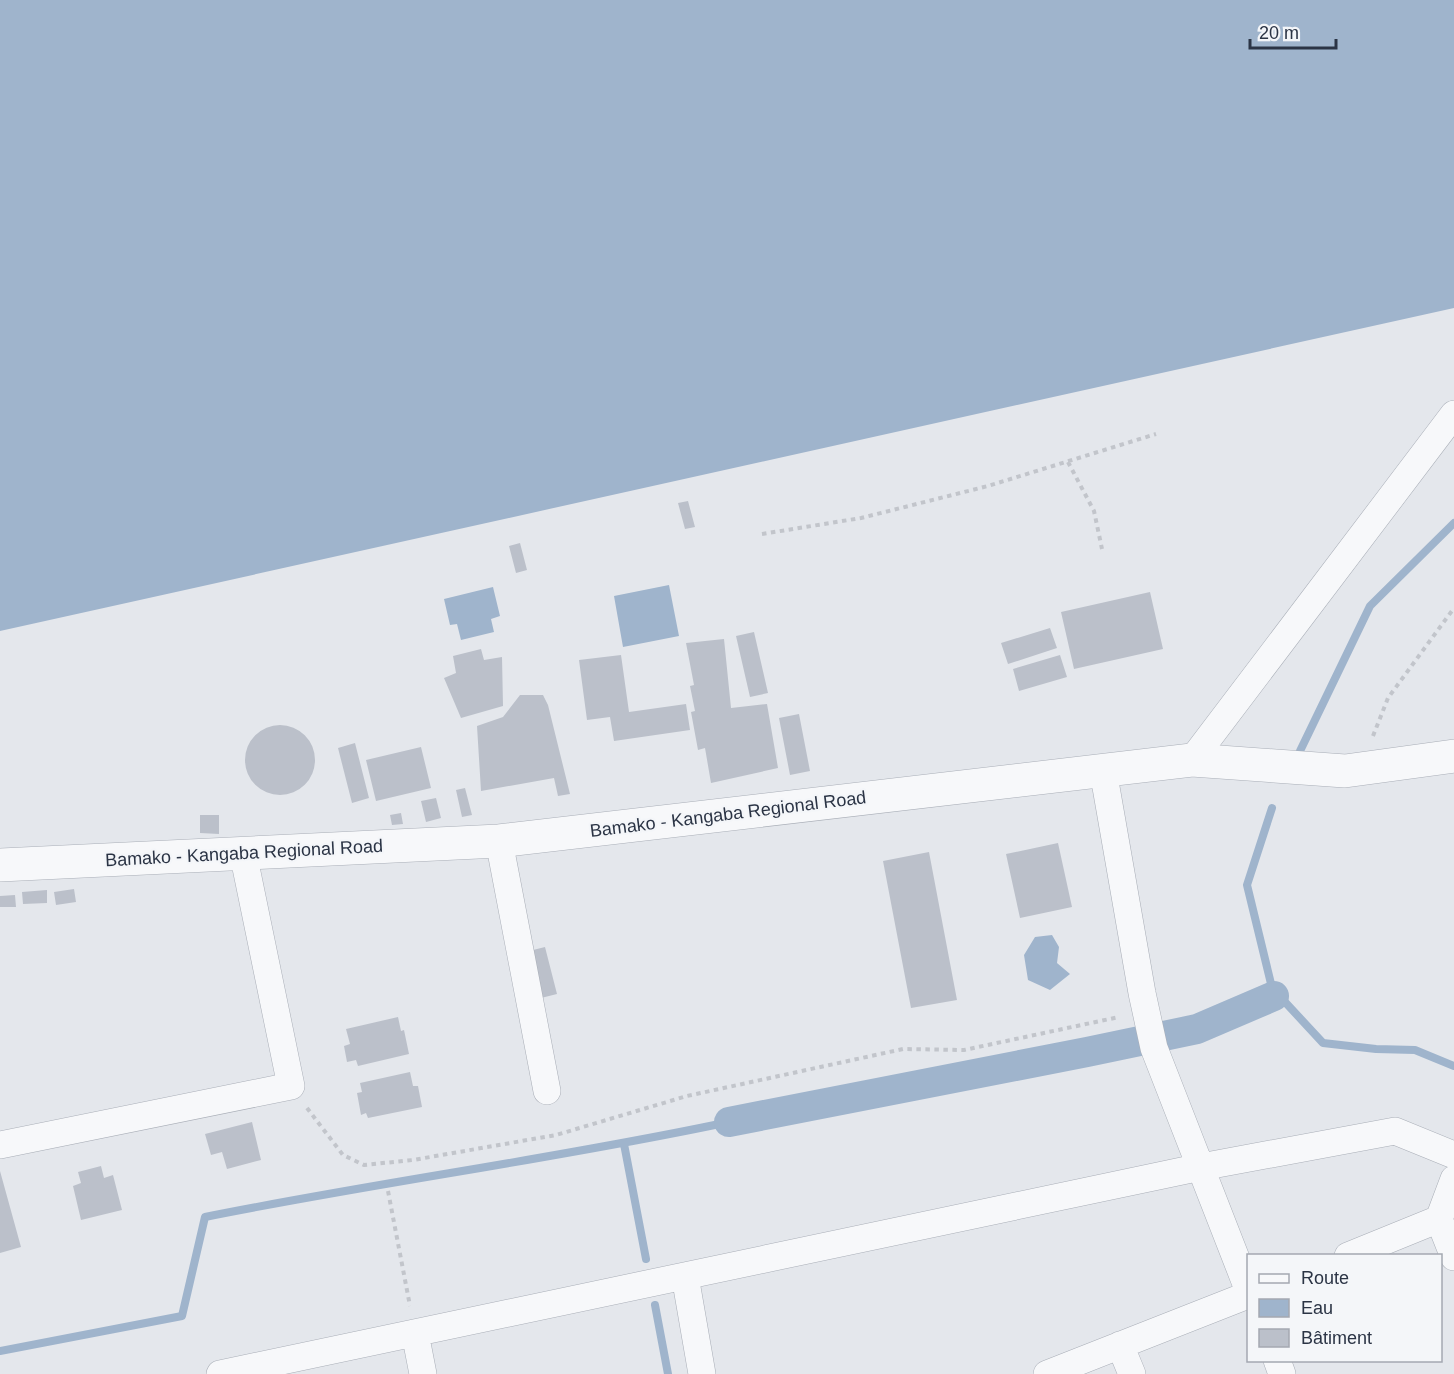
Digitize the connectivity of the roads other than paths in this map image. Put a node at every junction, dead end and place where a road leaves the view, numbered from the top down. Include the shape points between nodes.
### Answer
1 (1454, 414) edge
2 (1454, 756) edge
3 (1192, 760) junction
4 (1103, 770) junction
5 (499, 841) junction
6 (243, 853) junction
7 (0, 865) edge
8 (547, 1091) dead end
9 (0, 1145) edge
10 (1454, 1155) edge
11 (1201, 1167) junction
12 (1454, 1179) edge
13 (1439, 1220) junction
14 (1353, 1254) edge
15 (1454, 1257) edge
16 (685, 1276) junction
17 (1247, 1286) edge
18 (1247, 1295) edge
19 (415, 1333) junction
20 (1120, 1345) junction
21 (220, 1374) edge
22 (423, 1374) edge
23 (702, 1374) edge
24 (1047, 1374) edge
25 (1132, 1374) edge

1 - 3 street
2 - 3 street, Bamako - Kangaba Regional Road via 1338,770
3 - 4 street, Bamako - Kangaba Regional Road
4 - 5 street, Bamako - Kangaba Regional Road
4 - 11 street via 1155,1048
5 - 6 street, Bamako - Kangaba Regional Road
5 - 8 street
6 - 7 street, Bamako - Kangaba Regional Road
6 - 9 street via 291,1086
10 - 11 street via 1395,1131
11 - 16 street
11 - 17 street
12 - 13 street
13 - 14 street
13 - 15 street
16 - 19 street
16 - 23 street
18 - 20 street
19 - 21 street
19 - 22 street
20 - 24 street
20 - 25 street

